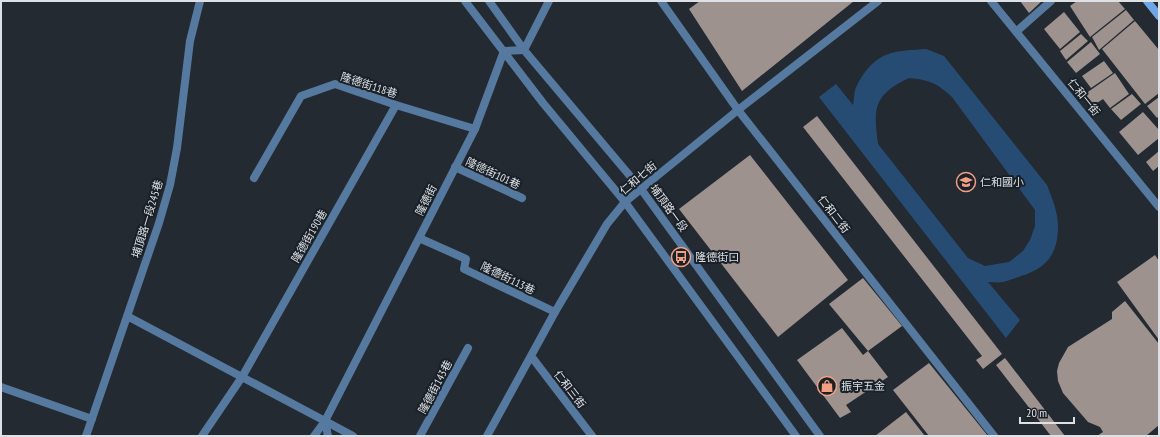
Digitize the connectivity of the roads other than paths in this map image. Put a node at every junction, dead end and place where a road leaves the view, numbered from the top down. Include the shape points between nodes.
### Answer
1 (200, 1) edge
2 (465, 1) edge
3 (489, 1) edge
4 (549, 1) edge
5 (878, 1) edge
6 (991, 1) edge
7 (1051, 1) edge
8 (1147, 1) edge
9 (664, 2) edge
10 (1159, 16) edge
11 (1017, 31) junction
12 (524, 50) junction
13 (504, 51) junction
14 (396, 105) junction
15 (738, 110) junction
16 (475, 130) junction
17 (455, 167) junction
18 (254, 178) dead end
19 (641, 189) junction
20 (522, 198) dead end
21 (625, 202) junction
22 (1159, 207) edge
23 (419, 238) junction
24 (555, 312) junction
25 (127, 316) junction
26 (468, 348) dead end
27 (530, 356) junction
28 (242, 377) junction
29 (1, 388) edge
30 (92, 419) junction
31 (324, 421) junction
32 (86, 436) edge
33 (202, 436) edge
34 (314, 436) edge
35 (328, 436) edge
36 (353, 436) edge
37 (420, 436) edge
38 (487, 436) edge
39 (592, 436) edge
40 (796, 436) edge
41 (820, 436) edge
42 (994, 436) edge

1 - 25 street, 埔頂路一段245巷 via 190,41 170,185
2 - 13 street
3 - 12 street, 埔頂路一段
4 - 12 street
5 - 15 street, 仁和七街
6 - 11 street, 仁和一街
7 - 11 street
8 - 10 main road
9 - 15 street, 仁和二街
11 - 22 street, 仁和一街
12 - 13 street
12 - 19 street, 埔頂路一段
13 - 16 street, 隆德街
13 - 21 street via 543,103
14 - 16 street, 隆德街118巷
14 - 18 street, 隆德街118巷 via 335,84 301,96
14 - 28 street, 隆德街190巷
15 - 19 street, 仁和七街
15 - 42 street, 仁和二街
16 - 17 street, 隆德街
17 - 20 street, 隆德街101巷
17 - 23 street, 隆德街
19 - 21 street, 仁和七街
19 - 41 street, 埔頂路一段
21 - 24 street, 仁和七街 via 607,224
21 - 40 street
23 - 24 street, 隆德街113巷 via 466,259 464,269
23 - 31 street, 隆德街
24 - 27 street, 仁和七街
25 - 28 street
25 - 30 street, 埔頂路一段245巷
26 - 37 street, 隆德街143巷
27 - 38 street, 仁和七街
27 - 39 street, 仁和三街
28 - 31 street
28 - 33 street, 隆德街190巷
29 - 30 street
30 - 32 street, 埔頂路一段245巷
31 - 34 street, 隆德街
31 - 35 street
31 - 36 street

